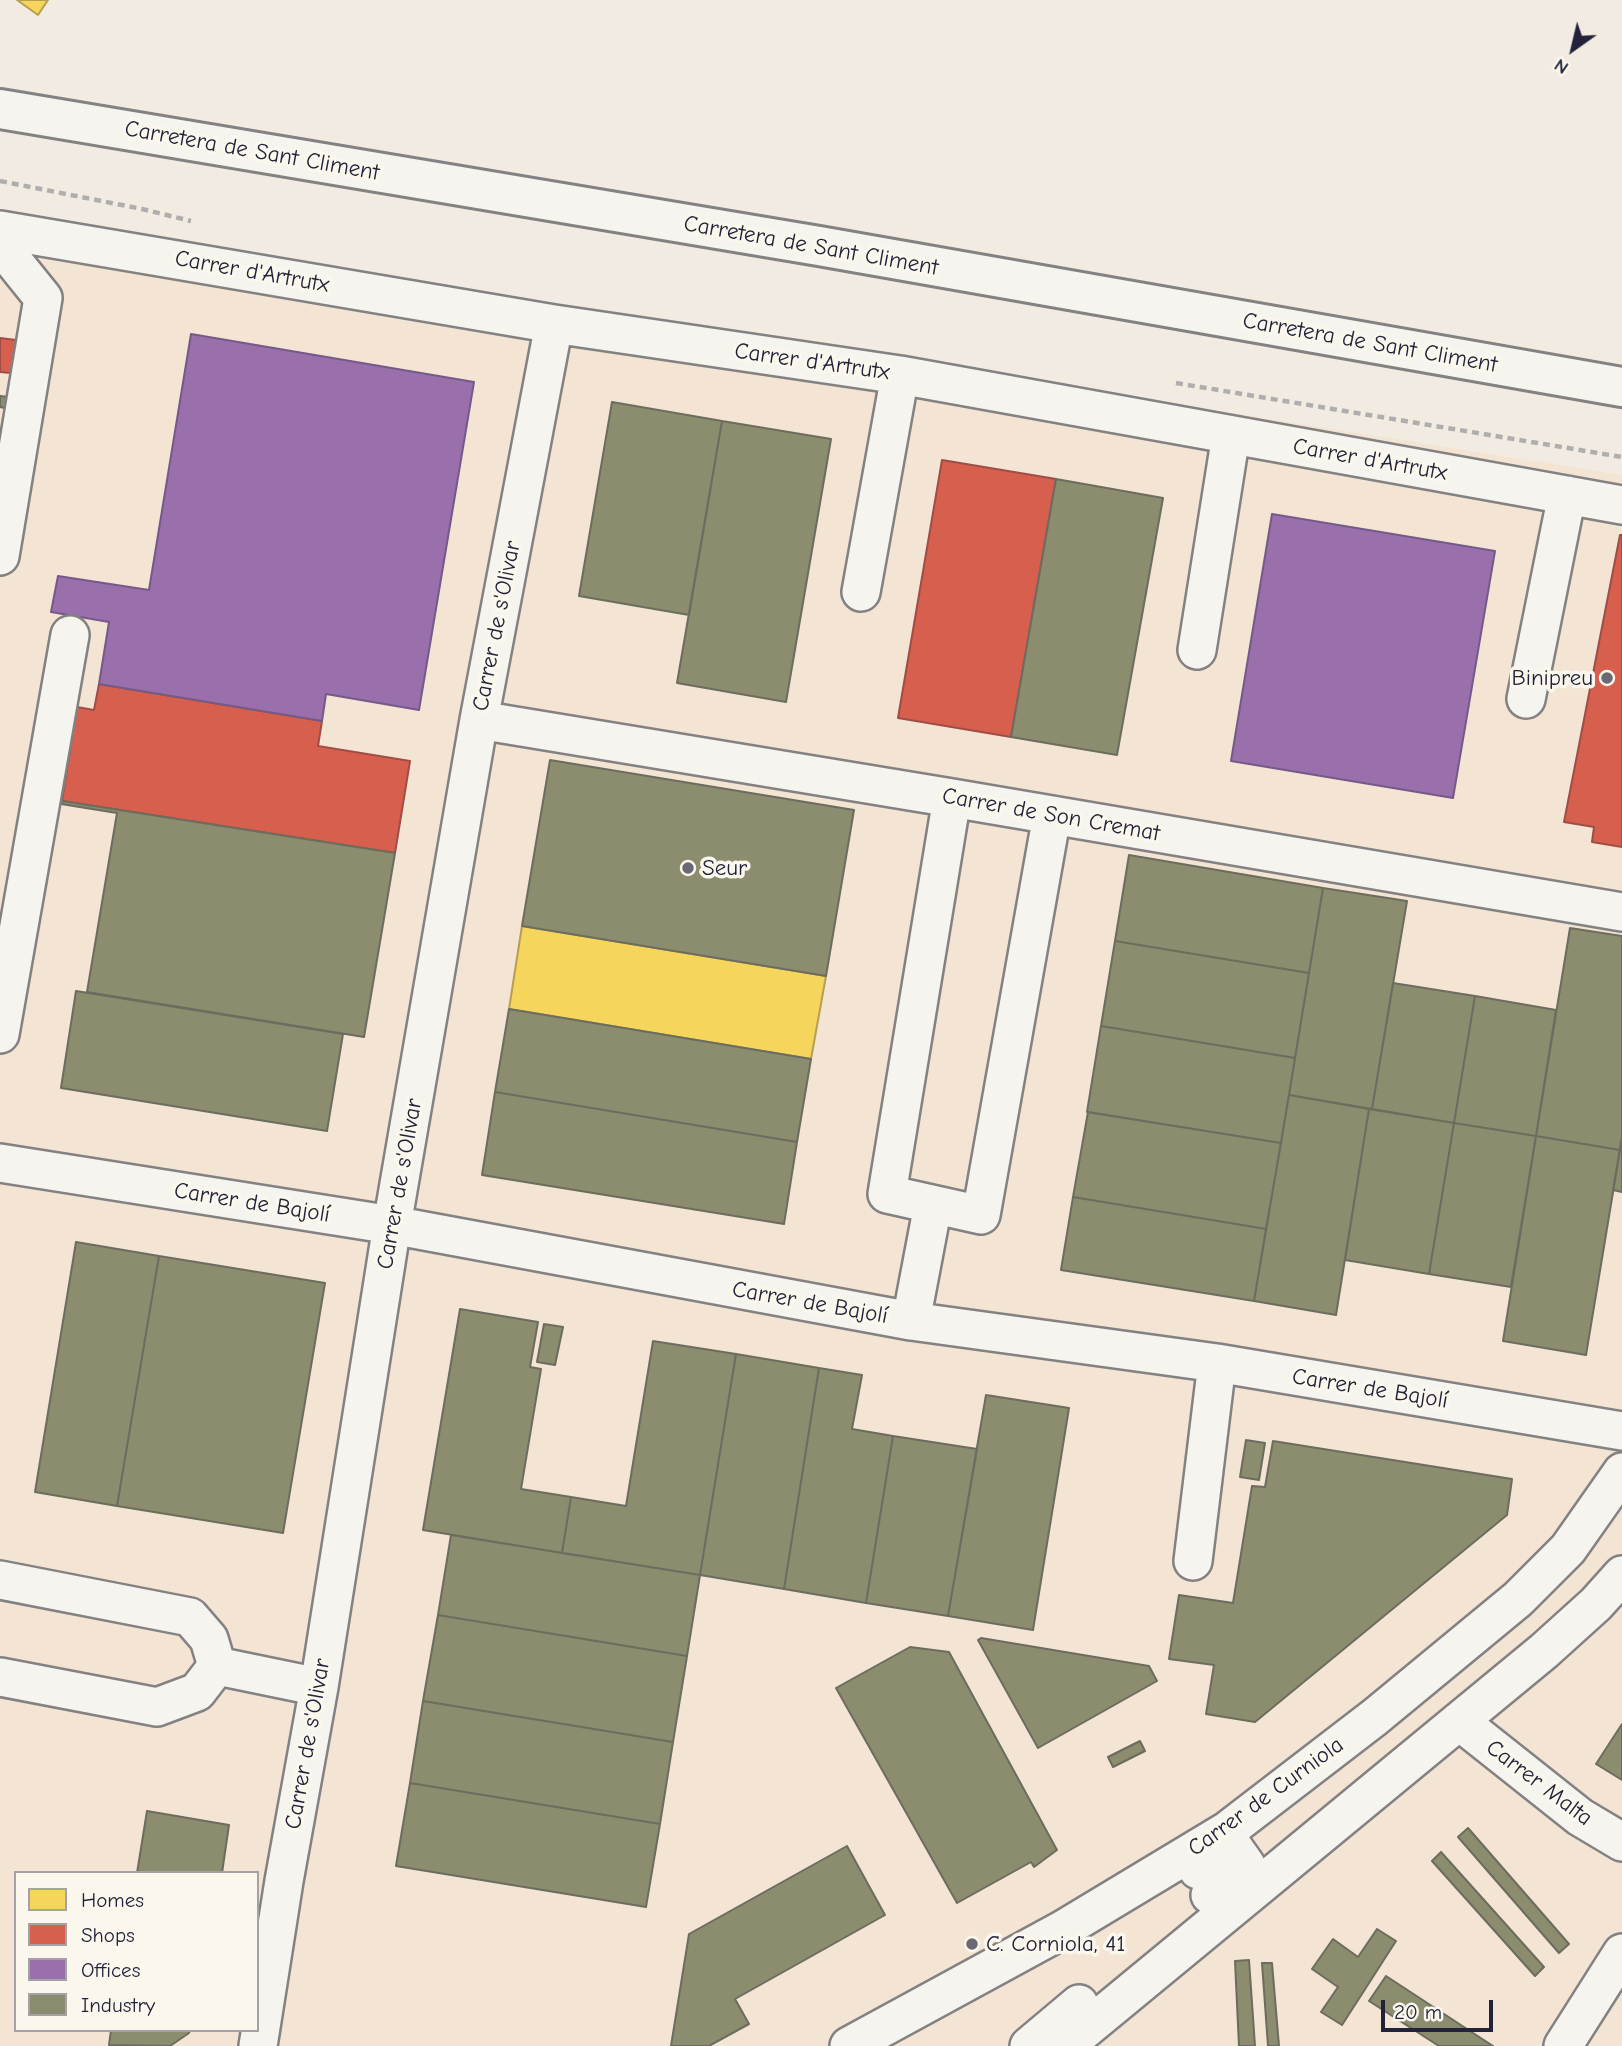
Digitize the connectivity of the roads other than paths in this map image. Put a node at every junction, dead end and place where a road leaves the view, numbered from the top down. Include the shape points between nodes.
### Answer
1 (0, 109) edge
2 (4, 243) edge
3 (554, 324) junction
4 (900, 375) junction
5 (1622, 387) edge
6 (14, 391) edge
7 (1231, 435) junction
8 (1567, 495) junction
9 (1622, 505) edge
10 (0, 556) edge
11 (861, 592) dead end
12 (70, 635) dead end
13 (1197, 650) dead end
14 (1526, 699) dead end
15 (479, 720) junction
16 (952, 797) junction
17 (1052, 815) junction
18 (1622, 912) edge
19 (0, 1034) edge
20 (0, 1163) edge
21 (933, 1205) junction
22 (392, 1225) junction
23 (911, 1321) junction
24 (1217, 1363) junction
25 (1622, 1431) edge
26 (1622, 1472) edge
27 (1193, 1561) dead end
28 (1622, 1575) edge
29 (0, 1580) edge
30 (217, 1667) junction
31 (0, 1677) edge
32 (319, 1687) junction
33 (1459, 1721) junction
34 (1622, 1842) edge
35 (1067, 1939) junction
36 (1622, 1954) edge
37 (258, 2046) edge
38 (849, 2046) edge
39 (898, 2046) edge
40 (1029, 2046) edge
41 (1065, 2046) edge
42 (1563, 2046) edge

1 - 5 main road, Carretera de Sant Climent
2 - 3 street, Carrer d'Artrutx via 268,274
2 - 6 street via 43,298
3 - 4 street, Carrer d'Artrutx
3 - 15 street, Carrer de s'Olivar
4 - 7 street, Carrer d'Artrutx
4 - 11 street
6 - 10 street
7 - 8 street, Carrer d'Artrutx
7 - 13 street
8 - 9 street, Carrer d'Artrutx
8 - 14 street
12 - 19 street
15 - 16 street, Carrer de Son Cremat
15 - 22 street, Carrer de s'Olivar
16 - 17 street, Carrer de Son Cremat
16 - 21 street via 887,1195
17 - 18 street, Carrer de Son Cremat
17 - 21 street via 981,1215
20 - 22 street, Carrer de Bajolí
21 - 23 street
22 - 23 street, Carrer de Bajolí
22 - 32 street, Carrer de s'Olivar
23 - 24 street, Carrer de Bajolí
24 - 25 street, Carrer de Bajolí
24 - 27 street
26 - 35 street, Carrer de Curniola via 1568,1549 1518,1599 1228,1830
28 - 33 street via 1544,1651
29 - 30 street via 190,1617 209,1639
30 - 31 street via 197,1692 157,1707
30 - 32 street
32 - 37 street, Carrer de s'Olivar
33 - 34 street, Carrer Malta via 1580,1817
33 - 41 street
35 - 38 street, Carrer de Curniola
35 - 39 street via 954,2017
35 - 40 street via 1234,1848 1246,1865
36 - 42 street

